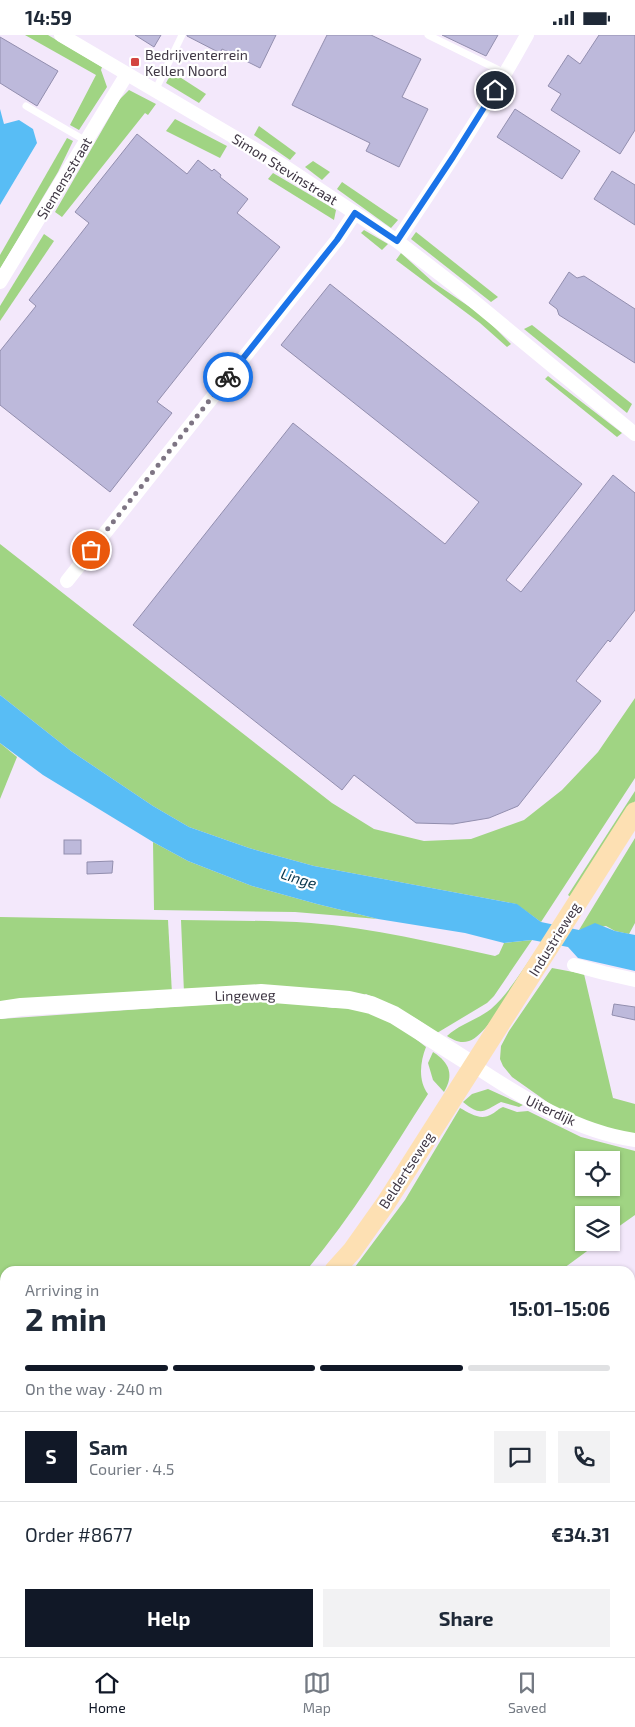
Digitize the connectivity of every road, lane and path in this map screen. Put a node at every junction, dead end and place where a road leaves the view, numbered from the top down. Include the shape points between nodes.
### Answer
1 (62, 35) edge
2 (182, 35) edge
3 (428, 35) edge
4 (527, 35) edge
5 (505, 73) junction
6 (127, 74) junction
7 (155, 91) junction
8 (26, 106) dead end
9 (86, 141) junction
10 (355, 213) junction
11 (397, 241) junction
12 (0, 282) edge
13 (634, 431) edge
14 (67, 581) dead end
15 (635, 813) edge
16 (574, 965) dead end
17 (635, 979) edge
18 (0, 1010) edge
19 (473, 1065) junction
20 (635, 1140) edge
21 (338, 1266) edge

1 - 6 street, Simon Stevinstraat
2 - 7 lane
3 - 5 lane
4 - 5 street
5 - 11 street
6 - 7 street, Simon Stevinstraat
6 - 9 street, Siemensstraat
7 - 10 street, Simon Stevinstraat
8 - 9 lane
9 - 12 street, Siemensstraat
10 - 11 street, Simon Stevinstraat
10 - 14 street
11 - 13 street, Simon Stevinstraat
15 - 19 main road, Industrieweg
16 - 17 street
18 - 19 street, Lingeweg via 261,993 349,1000 394,1015
19 - 20 street, Uiterdijk via 549,1111 614,1137
19 - 21 main road, Beldertseweg via 386,1203

